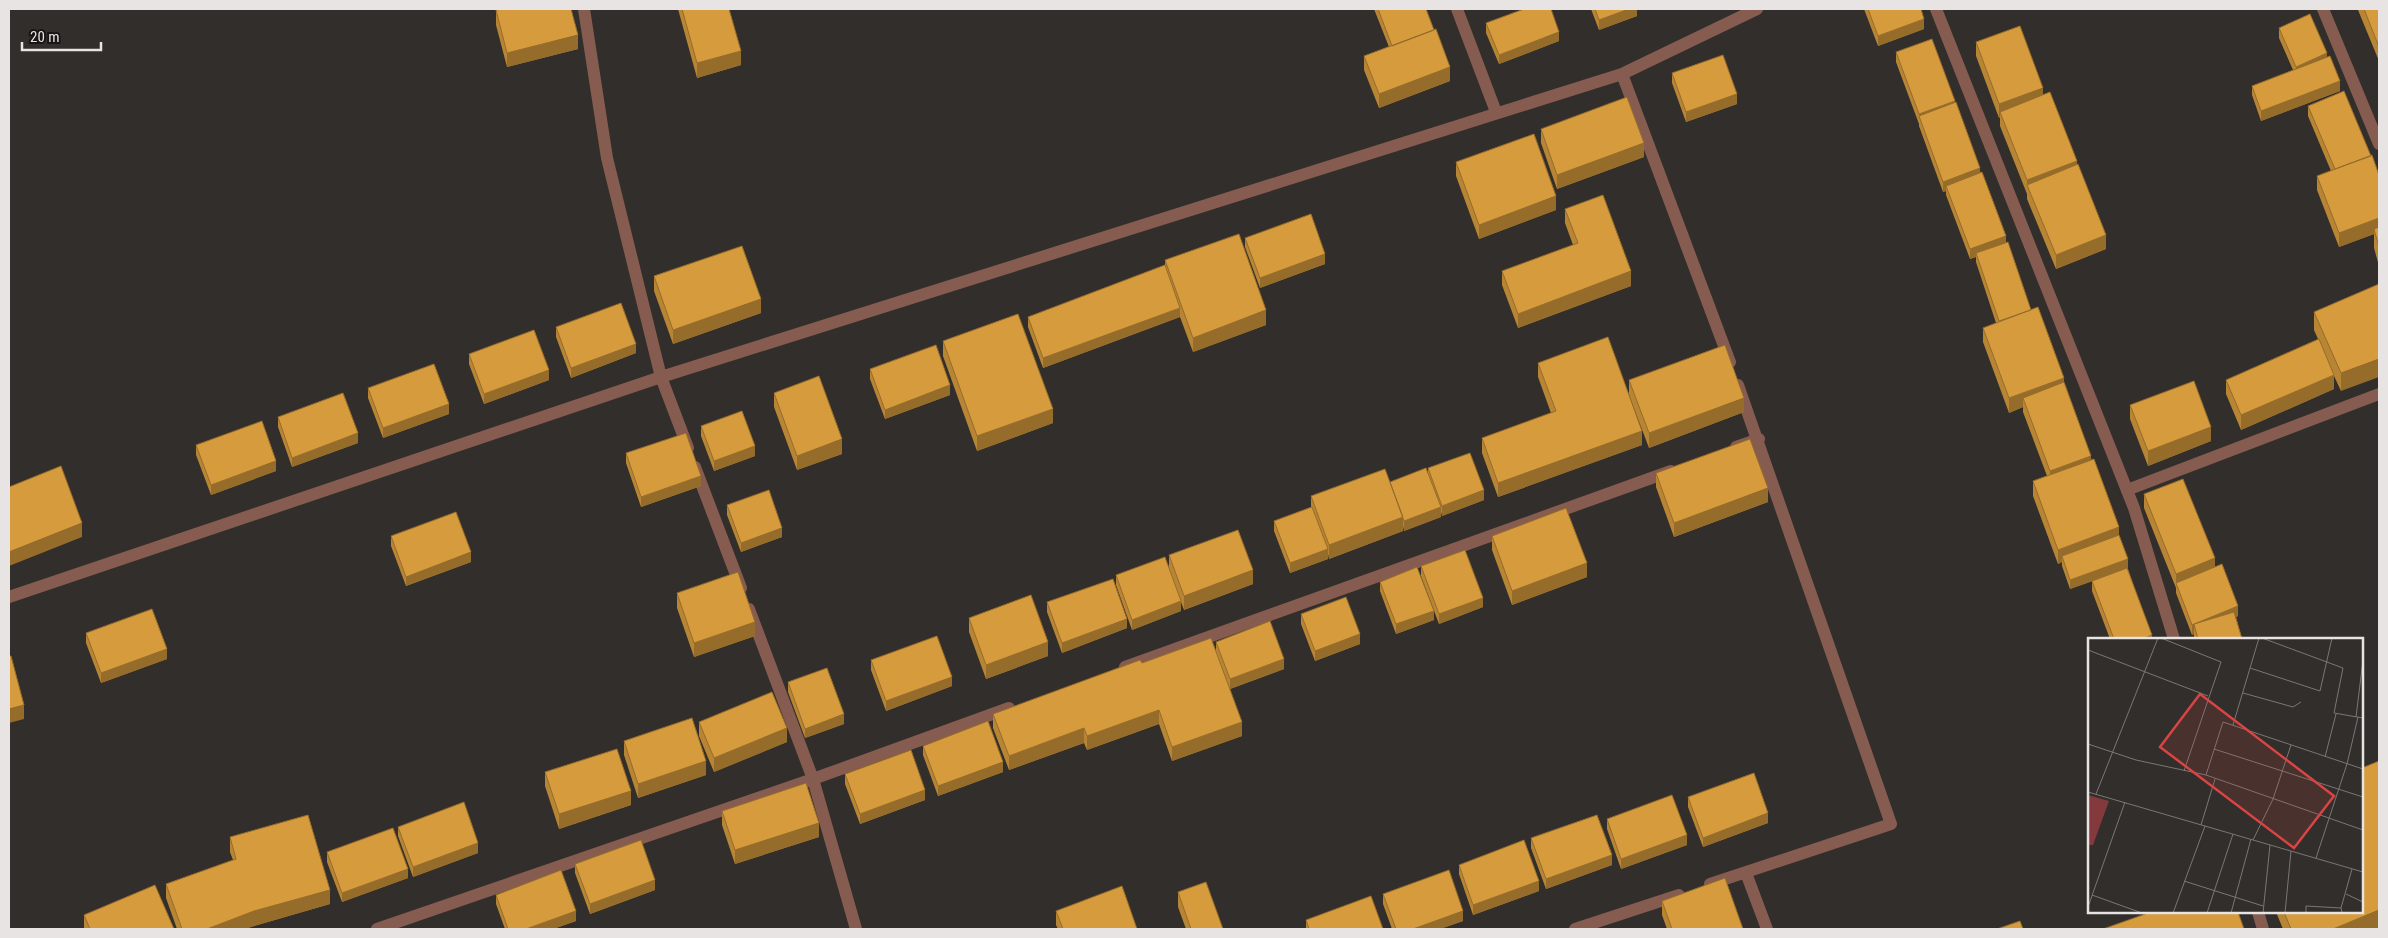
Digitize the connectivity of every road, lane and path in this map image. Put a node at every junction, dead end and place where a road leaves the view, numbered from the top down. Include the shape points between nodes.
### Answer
1 (584, 9) edge
2 (1456, 9) edge
3 (1757, 9) edge
4 (1936, 9) edge
5 (2323, 9) edge
6 (1622, 74) junction
7 (1496, 112) junction
8 (2379, 144) edge
9 (661, 377) junction
10 (2379, 394) edge
11 (1759, 439) junction
12 (1721, 453) edge
13 (1684, 466) edge
14 (2127, 490) junction
15 (9, 597) edge
16 (2174, 638) edge
17 (1112, 672) edge
18 (1019, 705) edge
19 (812, 779) junction
20 (1746, 872) junction
21 (2258, 913) edge
22 (377, 929) edge
23 (856, 929) edge
24 (1575, 929) edge
25 (1767, 929) edge
26 (2263, 929) edge

1 - 9 street via 607,158
2 - 7 street
3 - 6 street
4 - 14 street
5 - 8 street
6 - 7 street
6 - 11 street
7 - 9 street
9 - 15 street
9 - 19 street
10 - 14 street
11 - 12 street
11 - 20 street via 1891,824
13 - 17 street
14 - 16 street
18 - 19 street
19 - 22 street
19 - 23 street
20 - 24 street
20 - 25 street
21 - 26 street

